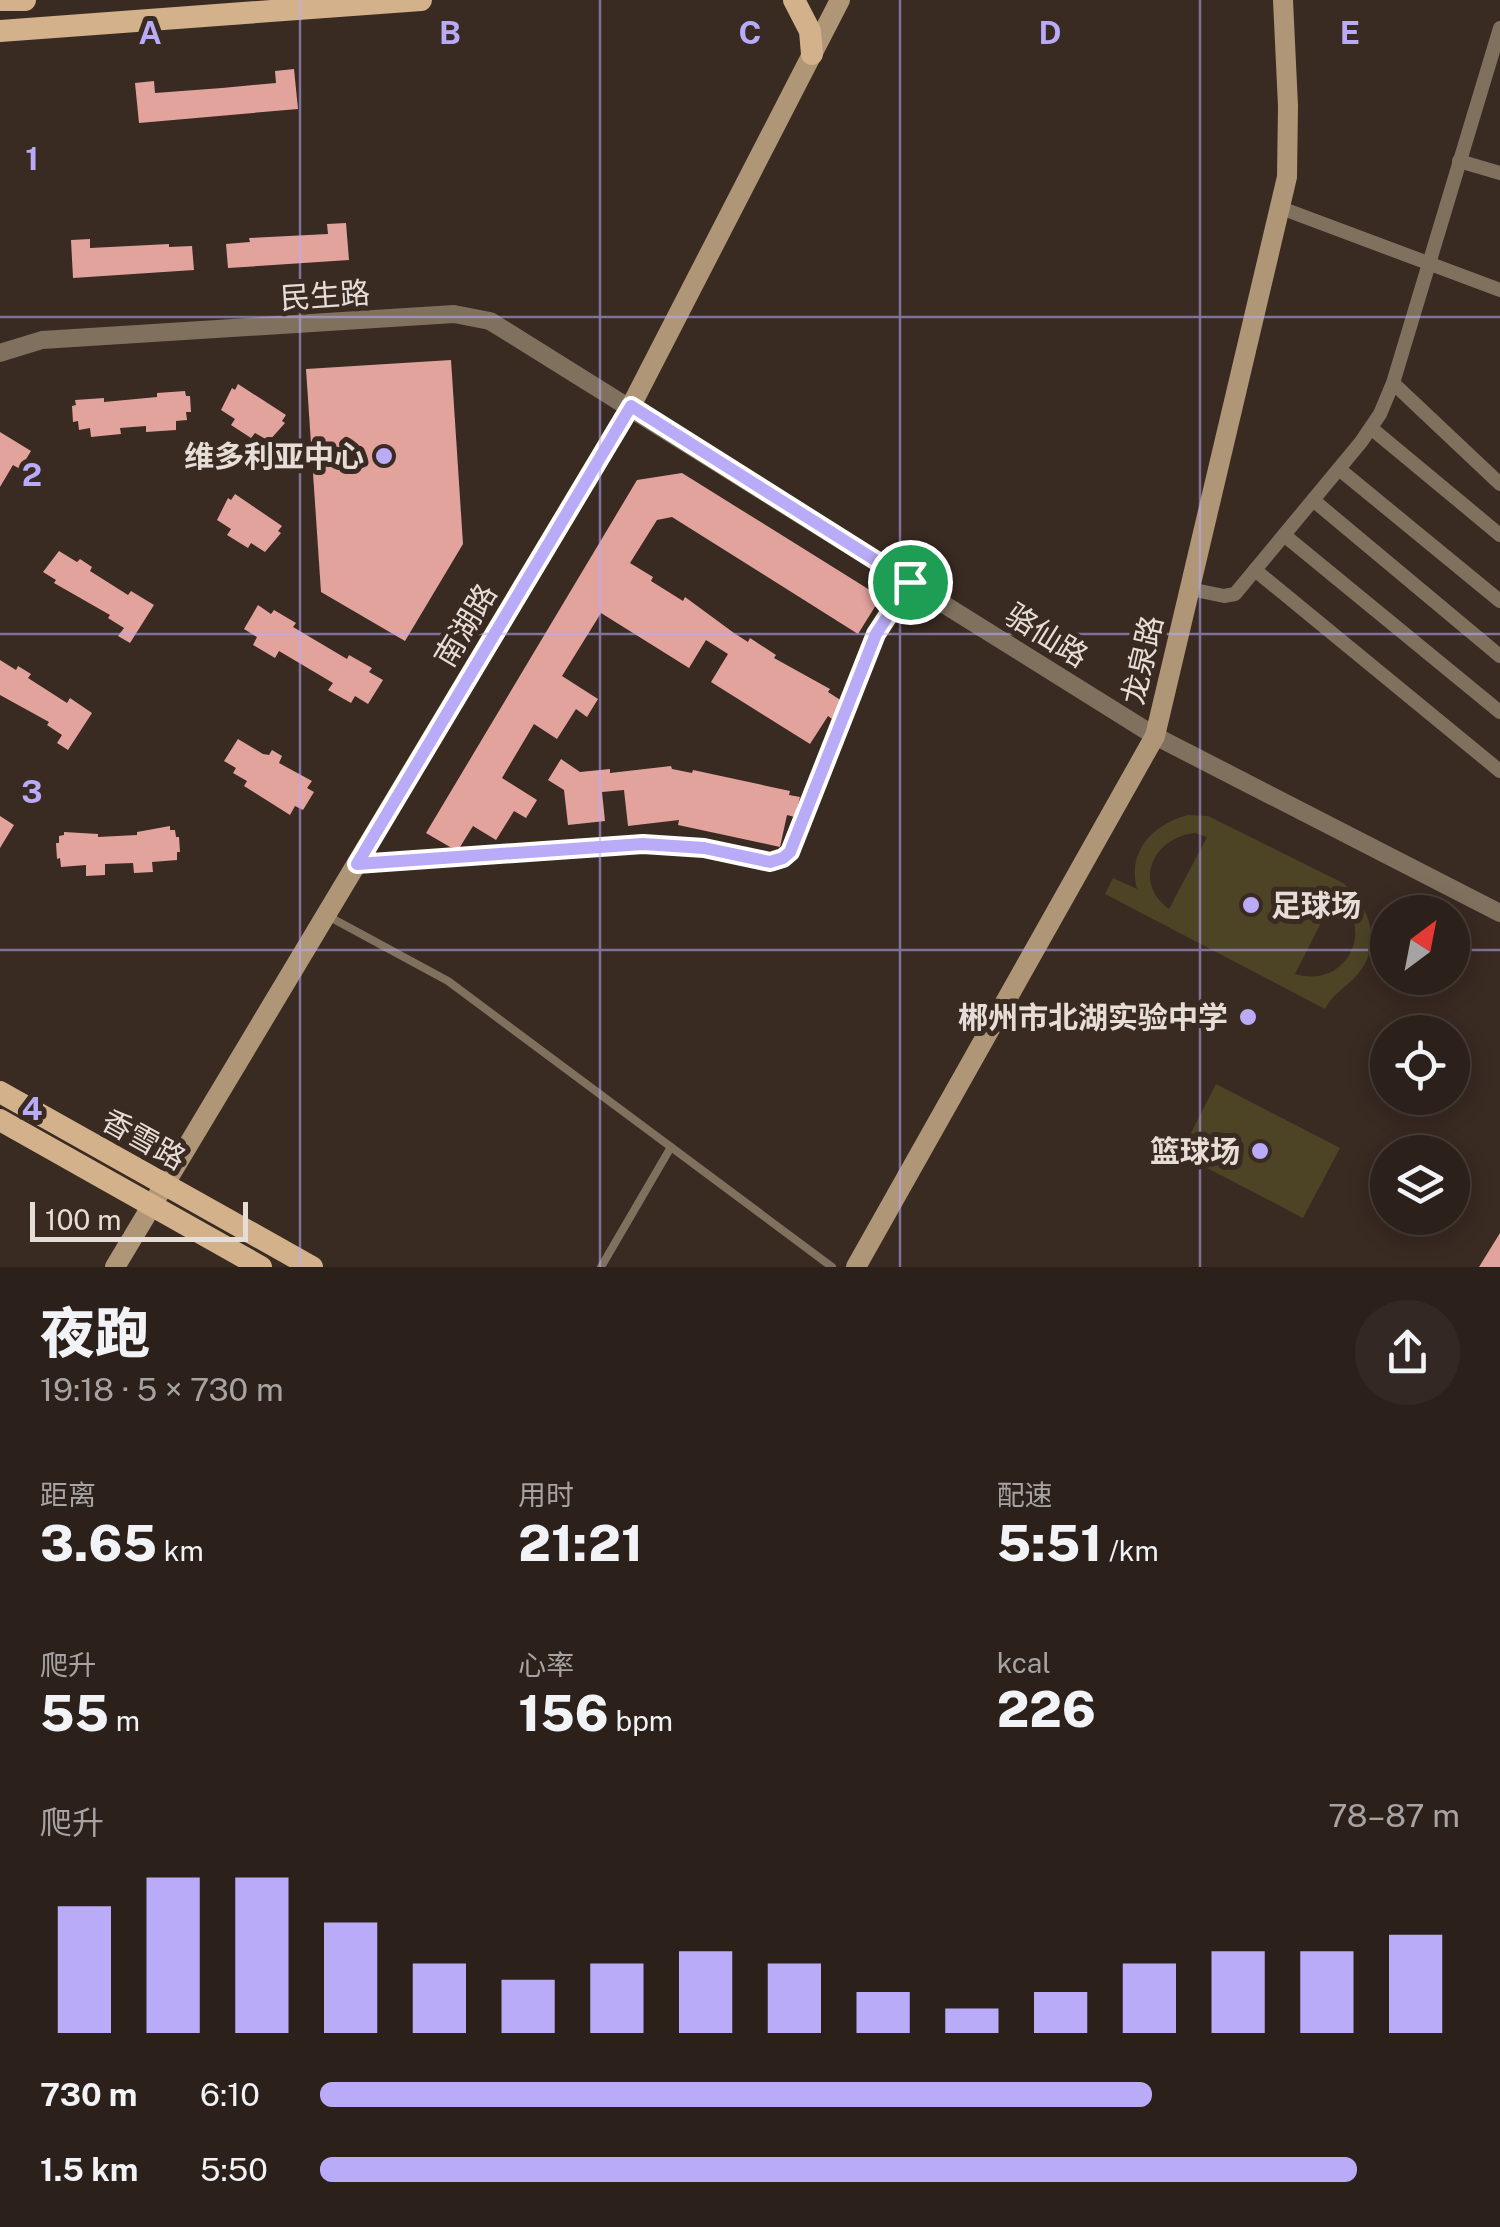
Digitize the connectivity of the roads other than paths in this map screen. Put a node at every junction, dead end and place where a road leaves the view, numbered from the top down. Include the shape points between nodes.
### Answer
1 (0, 0) edge
2 (25, 0) edge
3 (421, 0) edge
4 (794, 0) edge
5 (840, 0) edge
6 (1283, 0) edge
7 (1500, 28) edge
8 (0, 32) edge
9 (812, 54) junction
10 (1460, 161) junction
11 (1500, 173) edge
12 (1281, 208) junction
13 (1428, 263) junction
14 (1500, 290) edge
15 (0, 353) edge
16 (1394, 384) junction
17 (631, 406) junction
18 (1371, 428) junction
19 (1339, 469) junction
20 (1500, 484) edge
21 (1313, 500) junction
22 (1284, 535) junction
23 (1500, 535) edge
24 (1254, 570) junction
25 (910, 582) junction
26 (1190, 589) junction
27 (1500, 601) edge
28 (1500, 656) edge
29 (1500, 712) edge
30 (1155, 736) junction
31 (1500, 772) edge
32 (357, 864) junction
33 (1500, 912) edge
34 (326, 915) junction
35 (0, 1092) edge
36 (0, 1120) edge
37 (671, 1147) junction
38 (165, 1184) junction
39 (153, 1206) junction
40 (117, 1266) edge
41 (262, 1267) edge
42 (312, 1267) edge
43 (600, 1267) edge
44 (832, 1267) edge
45 (856, 1267) edge

1 - 2 main road
3 - 8 main road
4 - 9 main road via 806,20
5 - 9 main road, 南湖路
6 - 12 main road, 龙泉路 via 1289,140
7 - 10 street
9 - 17 main road, 南湖路
10 - 11 street
10 - 13 street
12 - 13 street
12 - 26 main road, 龙泉路
13 - 14 street
13 - 16 street
15 - 17 street, 民生路 via 42,340 454,314 510,331
16 - 18 street
16 - 20 street
17 - 25 street, 骆仙路
17 - 32 main road, 南湖路
18 - 19 street
18 - 23 street
19 - 21 street
19 - 27 street
21 - 22 street
21 - 28 street
22 - 24 street
22 - 29 street
24 - 26 street via 1232,596
24 - 31 street
25 - 30 street, 骆仙路
25 - 32 lane via 876,634 783,858 770,862 643,844
26 - 30 main road, 龙泉路
30 - 33 street, 骆仙路
30 - 45 main road, 龙泉路
32 - 34 main road, 南湖路
34 - 37 lane via 439,975
34 - 38 main road, 南湖路
35 - 38 main road, 香雪路
36 - 39 main road, 香雪路
37 - 43 lane
37 - 44 lane
38 - 39 main road, 南湖路
38 - 42 main road, 香雪路
39 - 40 main road, 南湖路
39 - 41 main road, 香雪路

